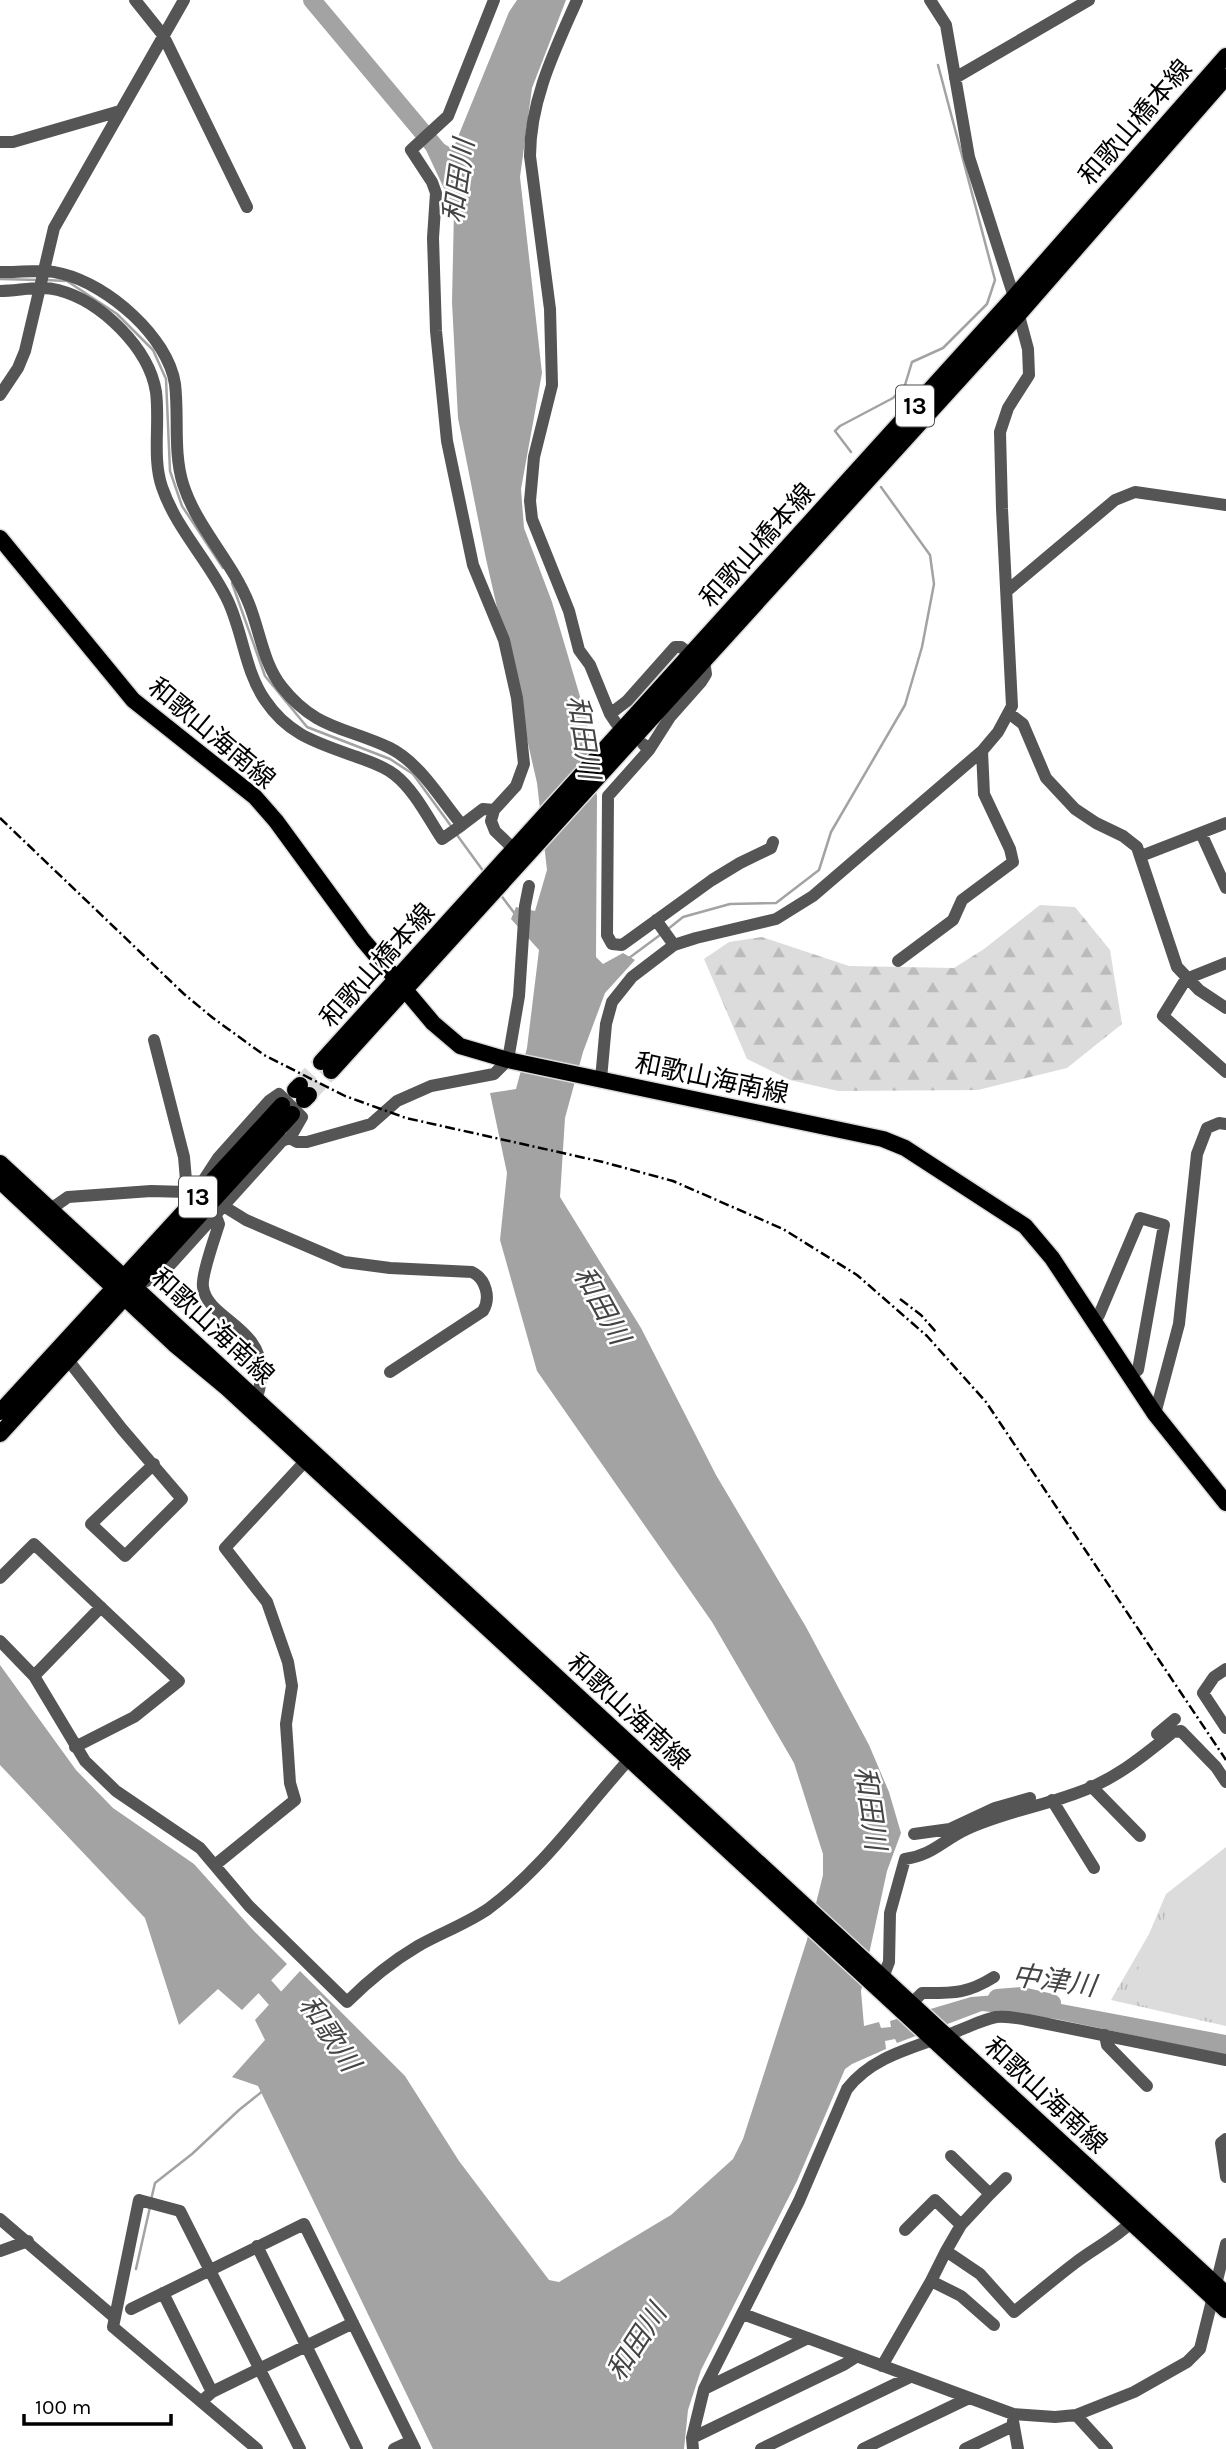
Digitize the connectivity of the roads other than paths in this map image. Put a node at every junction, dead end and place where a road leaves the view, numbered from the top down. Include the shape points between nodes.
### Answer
1 (135, 0) edge
2 (184, 0) edge
3 (494, 0) edge
4 (577, 0) edge
5 (1089, 0) edge
6 (948, 1) edge
7 (933, 5) edge
8 (163, 35) junction
9 (1226, 56) edge
10 (1226, 77) edge
11 (955, 78) junction
12 (120, 111) junction
13 (0, 142) edge
14 (247, 207) dead end
15 (44, 271) junction
16 (0, 272) edge
17 (39, 289) junction
18 (0, 291) edge
19 (1014, 297) junction
20 (1018, 315) junction
21 (0, 395) edge
22 (1226, 505) edge
23 (0, 538) edge
24 (1008, 590) junction
25 (696, 659) junction
26 (1010, 714) junction
27 (982, 751) junction
28 (602, 763) junction
29 (494, 810) junction
30 (1226, 823) edge
31 (462, 825) junction
32 (1201, 833) junction
33 (773, 842) dead end
34 (521, 854) junction
35 (1141, 856) junction
36 (529, 886) dead end
37 (1226, 888) edge
38 (658, 923) junction
39 (671, 942) junction
40 (898, 961) dead end
41 (1226, 963) edge
42 (1186, 979) junction
43 (401, 984) junction
44 (1226, 1007) edge
45 (154, 1040) dead end
46 (511, 1061) junction
47 (326, 1067) tunnel mouth
48 (1226, 1072) edge
49 (593, 1078) junction
50 (287, 1109) dead end
51 (1226, 1124) edge
52 (290, 1138) junction
53 (0, 1163) edge
54 (8, 1188) edge
55 (189, 1194) junction
56 (221, 1211) junction
57 (42, 1216) junction
58 (124, 1287) junction
59 (1092, 1319) junction
60 (68, 1360) junction
61 (390, 1372) dead end
62 (1130, 1376) junction
63 (251, 1404) junction
64 (0, 1412) edge
65 (1155, 1415) junction
66 (0, 1434) edge
67 (309, 1458) junction
68 (154, 1464) junction
69 (1226, 1503) edge
70 (0, 1578) edge
71 (101, 1607) junction
72 (0, 1641) edge
73 (1226, 1669) edge
74 (34, 1676) junction
75 (1175, 1719) dead end
76 (1226, 1728) edge
77 (75, 1747) junction
78 (633, 1756) junction
79 (1226, 1782) edge
80 (1091, 1786) junction
81 (1052, 1801) junction
82 (914, 1834) dead end
83 (1140, 1836) dead end
84 (215, 1865) junction
85 (1094, 1868) dead end
86 (993, 1977) dead end
87 (877, 1979) junction
88 (907, 2006) junction
89 (936, 2035) junction
90 (1105, 2035) junction
91 (1226, 2060) edge
92 (1147, 2086) dead end
93 (1226, 2139) edge
94 (951, 2156) dead end
95 (1226, 2177) edge
96 (1006, 2178) dead end
97 (990, 2194) junction
98 (0, 2219) edge
99 (1135, 2219) junction
100 (961, 2225) junction
101 (905, 2230) dead end
102 (28, 2241) junction
103 (1226, 2244) edge
104 (257, 2246) junction
105 (0, 2251) edge
106 (946, 2251) junction
107 (209, 2269) junction
108 (931, 2281) junction
109 (1218, 2292) edge
110 (163, 2293) junction
111 (131, 2309) dead end
112 (1226, 2310) edge
113 (743, 2314) junction
114 (114, 2317) junction
115 (353, 2323) junction
116 (994, 2325) dead end
117 (808, 2338) junction
118 (306, 2347) junction
119 (856, 2357) junction
120 (882, 2366) junction
121 (260, 2370) junction
122 (910, 2377) junction
123 (704, 2389) junction
124 (207, 2396) junction
125 (969, 2398) junction
126 (1076, 2415) junction
127 (1013, 2420) junction
128 (692, 2443) edge
129 (413, 2445) edge
130 (257, 2449) edge
131 (300, 2449) edge
132 (357, 2449) edge
133 (394, 2449) edge
134 (761, 2449) edge
135 (863, 2449) edge
136 (965, 2449) edge
137 (1018, 2449) edge
138 (1107, 2449) edge

1 - 8 street
2 - 8 street
3 - 29 street via 448,116 411,150 436,193 436,331 447,441 473,565 504,639 517,698 524,764 516,786
4 - 25 street via 545,70 530,137 550,309 552,385 534,457 532,519 569,611 579,650 613,719 675,647
5 - 11 street
6 - 7 street
7 - 11 street via 946,25
8 - 12 street
8 - 14 street
9 - 19 main road, 和歌山橋本線 / 13
10 - 20 main road, 和歌山橋本線 / 13
11 - 19 street via 969,157
12 - 13 street
12 - 15 street via 54,228
15 - 16 street
15 - 17 street
15 - 31 street via 87,282 115,298 169,362 183,484 197,515 234,570 282,686 324,724 404,757
17 - 18 street
17 - 21 street via 25,351
17 - 31 street via 57,290 110,319 145,360 155,391 162,486 230,605 265,700 297,734 396,776 442,839
19 - 20 street
19 - 25 main road, 和歌山橋本線 / 13
20 - 24 street via 1030,375 1008,408 1000,432
20 - 25 main road, 和歌山橋本線 / 13
22 - 24 street via 1135,492 1115,500
23 - 43 main road, 和歌山海南線 via 133,700 255,797 333,903
24 - 26 street
25 - 28 main road, 和歌山橋本線 / 13
25 - 38 street via 705,667 701,682 608,796 607,935 612,944 622,945
26 - 27 street
26 - 35 street via 1023,724 1046,778 1075,809 1123,836
27 - 39 street via 813,896 776,919
27 - 40 street via 984,794 1013,862 962,900 953,920
28 - 34 main road, 和歌山橋本線 / 13
28 - 34 main road, 和歌山橋本線 / 13 via 526,837
29 - 31 street via 483,809
29 - 34 street via 491,821 495,831
30 - 32 street
32 - 35 street
32 - 37 street
33 - 38 street via 771,848 740,863
34 - 43 main road, 和歌山橋本線 / 13
35 - 42 street via 1177,967
36 - 46 street
38 - 39 street
39 - 49 street via 612,1002
41 - 42 street
42 - 44 street
42 - 48 street via 1163,1016
43 - 46 main road, 和歌山海南線 via 433,1023 460,1046
43 - 47 main road, 和歌山橋本線 / 13
45 - 55 street
46 - 49 main road, 和歌山海南線
46 - 52 street via 494,1074 431,1086 397,1101 371,1124 307,1142
49 - 59 main road, 和歌山海南線 via 883,1139 905,1148 1025,1226
50 - 58 main road, 13
51 - 65 street via 1207,1128 1197,1154 1179,1324
52 - 55 street via 302,1117 279,1094
52 - 56 street via 282,1141
53 - 54 main road, 和歌山海南線
54 - 57 main road, 和歌山海南線
55 - 57 street via 151,1191 68,1197
55 - 58 street via 131,1258
56 - 58 street via 162,1275
56 - 61 street via 344,1262 479,1276 487,1298 483,1311
56 - 63 street via 202,1286 207,1299 253,1343 262,1359 260,1394
57 - 58 main road, 和歌山海南線
58 - 60 main road, 13
58 - 63 main road, 和歌山海南線
58 - 64 main road, 13
59 - 62 main road, 和歌山海南線
59 - 62 street via 1098,1315 1140,1218 1164,1225 1138,1370
60 - 66 main road, 13
60 - 68 street
62 - 65 main road, 和歌山海南線
63 - 67 main road, 和歌山海南線
65 - 69 main road, 和歌山海南線
67 - 78 main road, 和歌山海南線
67 - 84 street via 225,1548 267,1602 288,1661 292,1686 286,1724 289,1783 295,1800
68 - 68 street via 91,1524 125,1556 182,1499
70 - 71 street via 34,1544
71 - 74 street
71 - 77 street via 179,1681 135,1717
72 - 74 street
73 - 76 street via 1203,1693
74 - 77 street
75 - 82 street via 1118,1766 1084,1782 995,1808 950,1829
77 - 84 street via 116,1791 200,1848
78 - 84 street via 571,1831 489,1908 387,1966 347,2002 248,1906
78 - 87 main road, 和歌山海南線
79 - 80 street via 1181,1731 1173,1732 1127,1770
80 - 81 street
80 - 83 street
81 - 85 street
81 - 87 street via 1008,1813 965,1830 922,1856 905,1859 890,1913 889,1962
86 - 88 street via 975,1989 922,1993
87 - 88 main road, 和歌山海南線
88 - 89 main road, 和歌山海南線
89 - 90 street via 999,2017
89 - 99 main road, 和歌山海南線
89 - 113 street via 866,2069 847,2089
90 - 91 street
90 - 92 street via 1107,2045
93 - 95 street via 1221,2143
94 - 97 street
96 - 97 street
97 - 100 street
98 - 102 street
99 - 106 street via 1014,2312 980,2274
99 - 109 main road, 和歌山海南線
100 - 101 street via 935,2200
100 - 106 street
102 - 105 street
102 - 114 street
103 - 109 street
104 - 107 street
104 - 115 street via 304,2224
104 - 118 street
106 - 108 street
107 - 110 street
107 - 114 street via 180,2211 139,2200
107 - 121 street
108 - 116 street via 961,2296
108 - 120 street
109 - 112 main road, 和歌山海南線
109 - 126 street via 1200,2349 1186,2362 1133,2392
110 - 111 street
110 - 124 street
113 - 117 street
113 - 123 street
114 - 124 street via 113,2327
115 - 118 street
115 - 129 street
117 - 119 street
117 - 123 street
118 - 121 street
118 - 132 street
119 - 120 street
119 - 128 street
120 - 122 street
121 - 124 street
121 - 131 street
122 - 125 street
122 - 134 street
123 - 128 street
124 - 130 street
125 - 127 street
125 - 135 street
126 - 127 street
126 - 138 street
127 - 136 street
127 - 137 street
129 - 133 street

